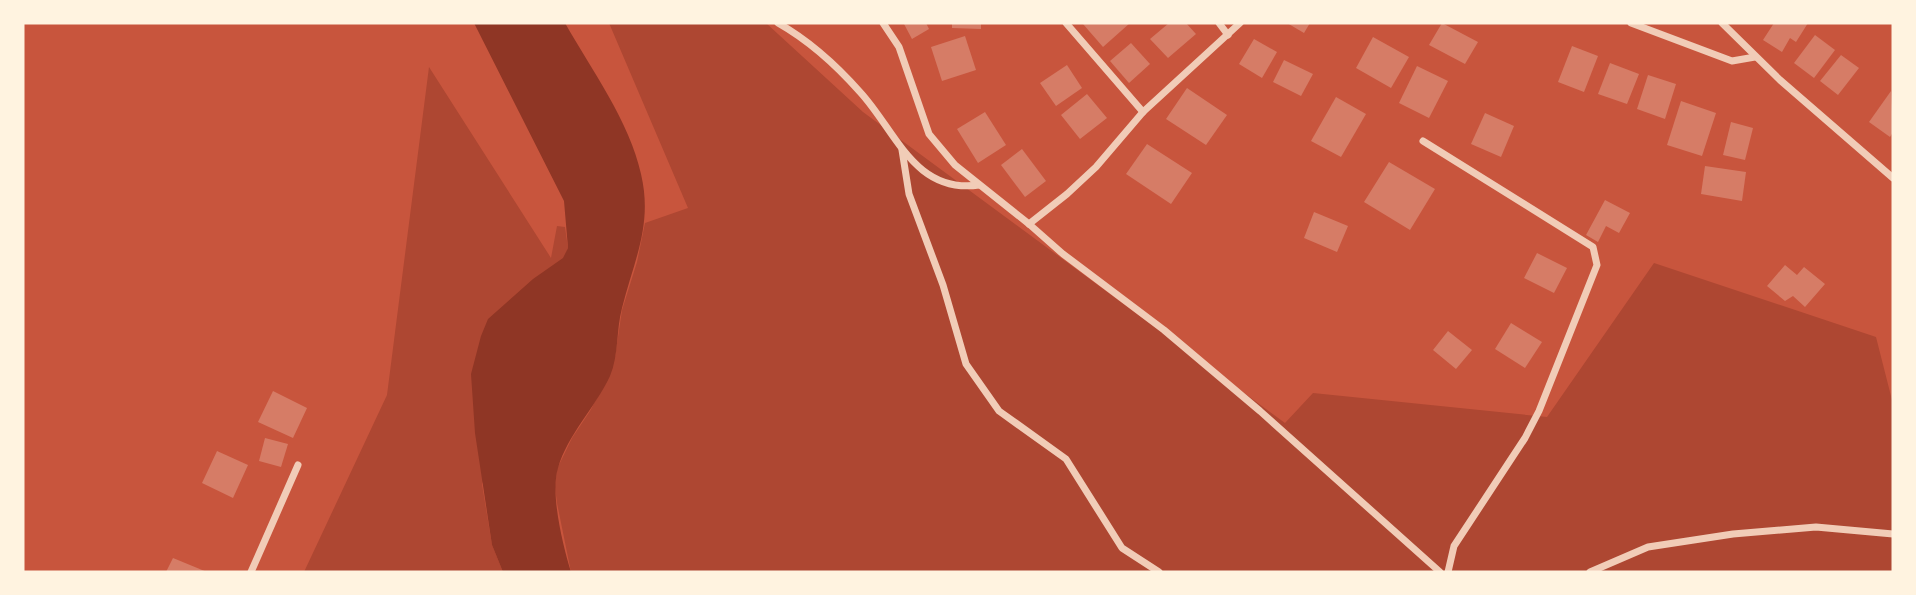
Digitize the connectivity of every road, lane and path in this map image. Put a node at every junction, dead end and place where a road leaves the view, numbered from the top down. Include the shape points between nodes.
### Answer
1 (778, 23) edge
2 (883, 23) edge
3 (1066, 23) edge
4 (1219, 23) edge
5 (1240, 23) edge
6 (1631, 23) edge
7 (1722, 23) edge
8 (1228, 35) junction
9 (1755, 57) junction
10 (1143, 112) junction
11 (1423, 141) dead end
12 (902, 150) junction
13 (1893, 178) edge
14 (979, 185) junction
15 (1029, 224) junction
16 (298, 465) dead end
17 (1893, 534) edge
18 (251, 572) edge
19 (1159, 572) edge
20 (1440, 572) edge
21 (1448, 572) edge
22 (1590, 572) edge

1 - 12 street via 800,36 861,92
2 - 14 street via 899,47 929,134
3 - 10 street
4 - 8 street
5 - 8 street
6 - 9 street via 1732,61
7 - 9 street
8 - 10 street
9 - 13 street
10 - 15 street via 1096,167
11 - 21 street via 1593,247 1597,256 1538,411 1454,546
12 - 14 street via 932,178 953,186
12 - 19 street via 909,194 966,364 999,411 1066,459 1122,548
14 - 15 street
15 - 20 street via 1260,411
16 - 18 street
17 - 22 street via 1816,527 1733,534 1648,547

